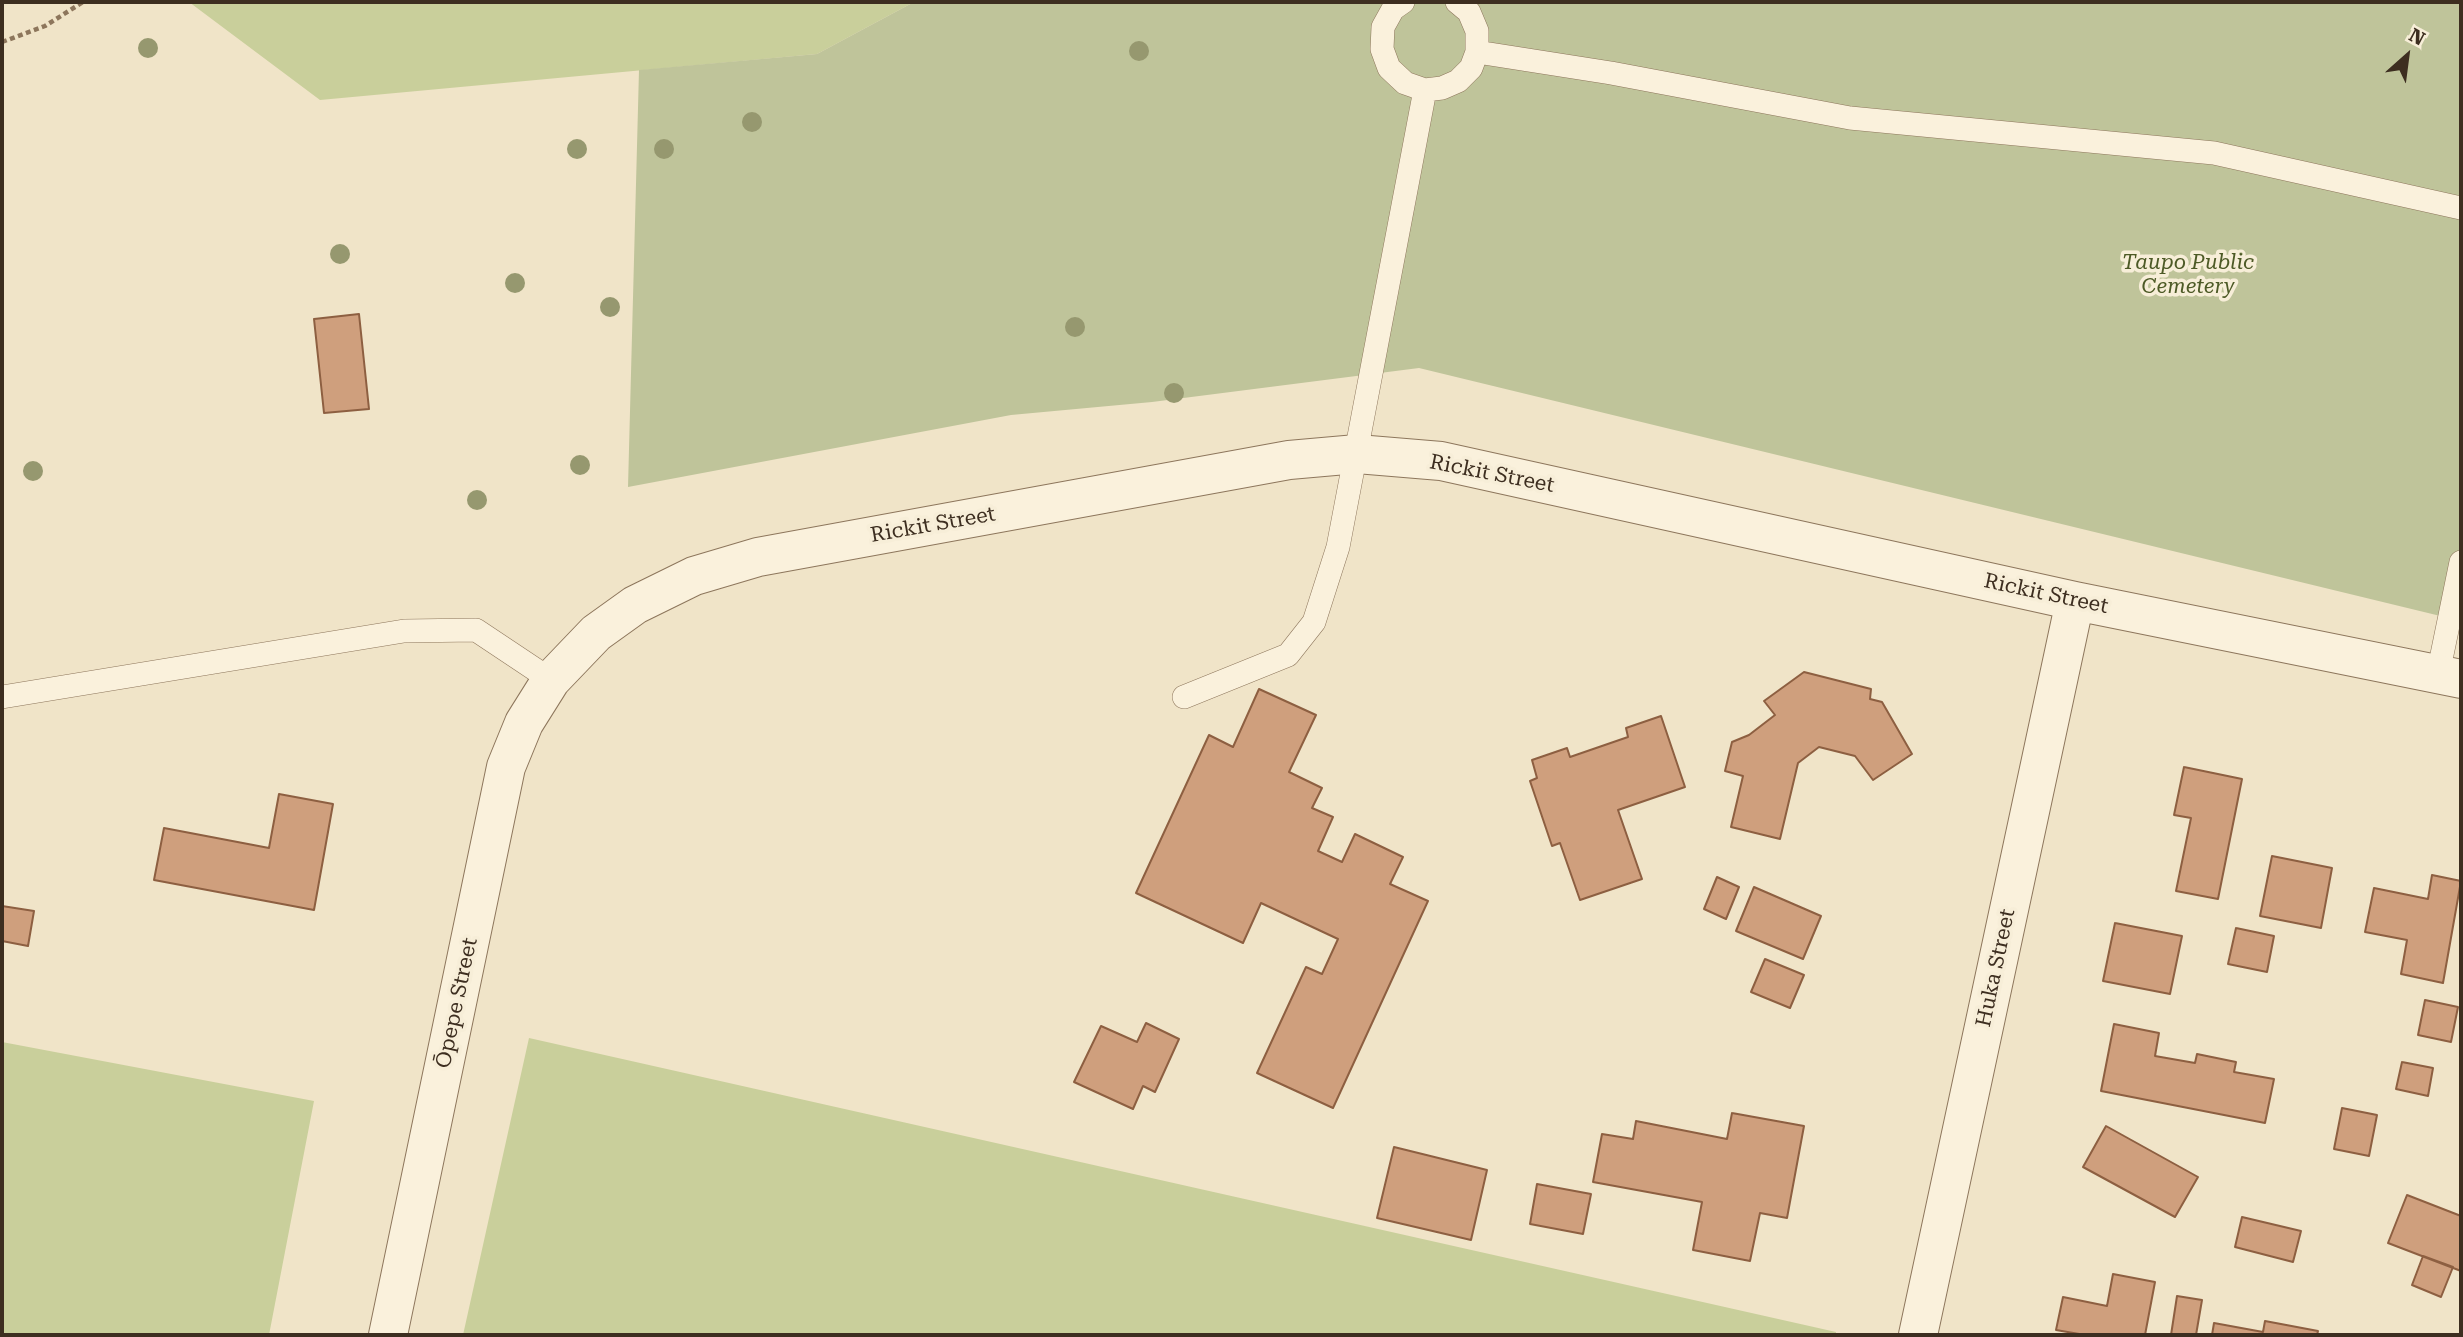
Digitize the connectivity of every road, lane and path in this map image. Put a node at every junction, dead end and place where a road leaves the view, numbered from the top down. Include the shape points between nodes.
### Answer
1 (83, 2) edge
2 (1404, 2) edge
3 (1457, 2) edge
4 (2, 42) edge
5 (1477, 52) junction
6 (1425, 89) junction
7 (2461, 208) edge
8 (1357, 454) junction
9 (2461, 562) edge
10 (2075, 601) junction
11 (2450, 677) edge
12 (551, 680) junction
13 (2, 697) edge
14 (1184, 697) dead end
15 (388, 1335) edge
16 (1918, 1335) edge

1 - 4 path via 45,26
2 - 6 lane via 1393,9 1383,27 1382,49 1390,68 1405,83
3 - 5 lane via 1469,12 1477,31
5 - 6 lane via 1471,68 1458,81
5 - 7 lane via 1850,118 2214,153
6 - 8 lane
8 - 10 street, Rickit Street via 1441,461
8 - 12 street, Rickit Street via 1289,460 758,557 694,576 635,605 596,632
8 - 14 lane via 1338,547 1314,622 1288,655
9 - 11 lane
10 - 11 street, Rickit Street
10 - 16 street, Huka Street
12 - 13 lane via 476,630 404,631
12 - 15 street, Ōpepe Street via 523,723 506,767

